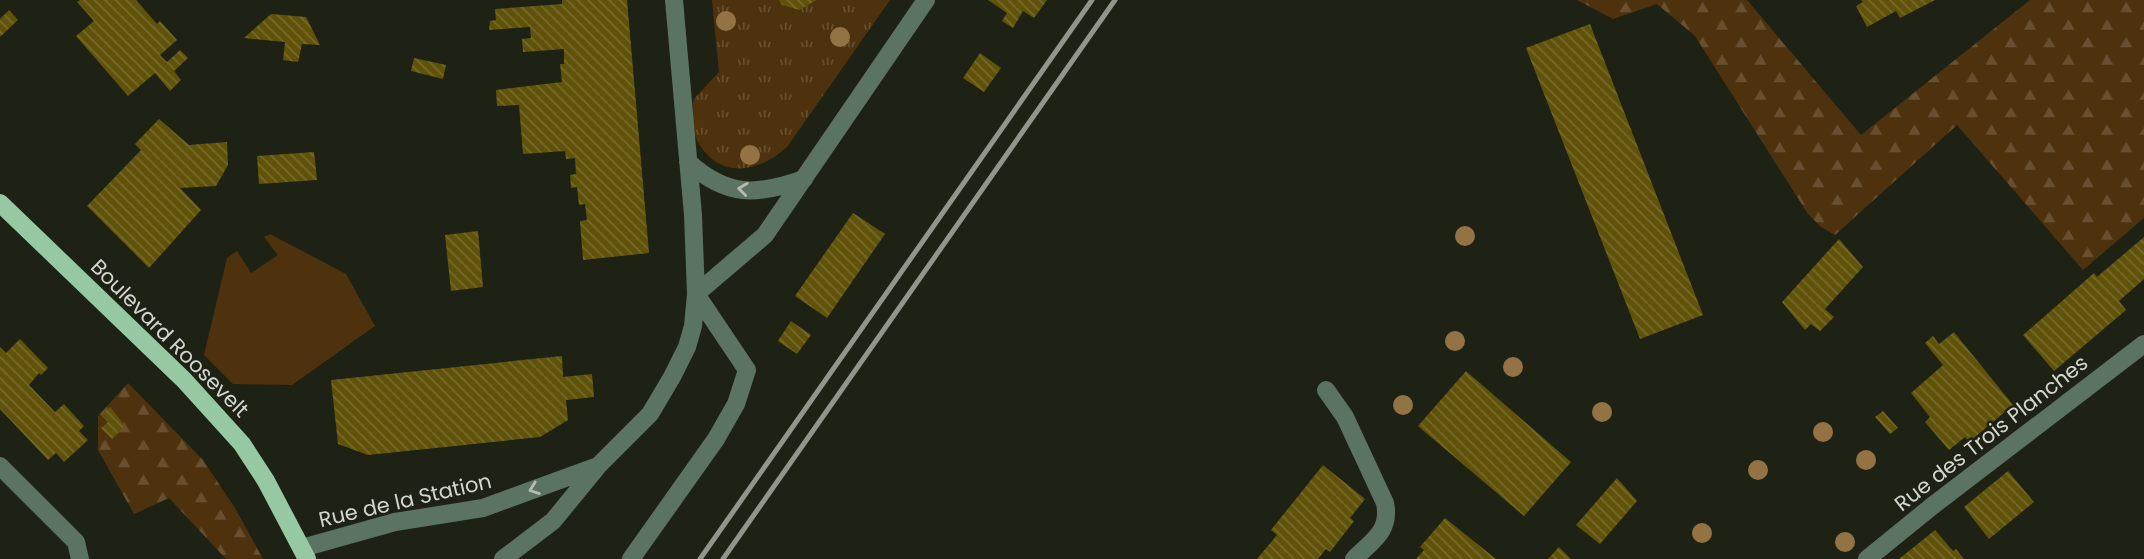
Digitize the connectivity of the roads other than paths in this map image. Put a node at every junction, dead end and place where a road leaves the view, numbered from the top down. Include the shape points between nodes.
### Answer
1 (674, 0) edge
2 (926, 0) edge
3 (688, 162) junction
4 (804, 179) junction
5 (0, 203) edge
6 (696, 294) junction
7 (2144, 344) edge
8 (1326, 390) dead end
9 (0, 466) edge
10 (598, 466) junction
11 (304, 553) edge
12 (80, 559) edge
13 (503, 559) edge
14 (631, 559) edge
15 (1354, 559) edge
16 (1867, 559) edge

1 - 3 street, Rue de la Station
2 - 4 street
4 -> 3 street via 756,191 728,188
3 - 6 street, Rue de la Station
4 - 6 street via 765,235
5 - 11 main road, Boulevard Roosevelt via 184,380 242,444
6 - 10 street, Rue de la Station via 687,347 672,377 650,414
6 - 14 street via 747,370 736,404 716,439
7 - 16 street, Rue des Trois Planches
8 - 15 street via 1350,426 1388,517 1382,531
9 - 12 street via 76,542
10 -> 11 street, Rue de la Station via 483,508 395,522
10 - 13 street, Rue de la Station via 553,521

